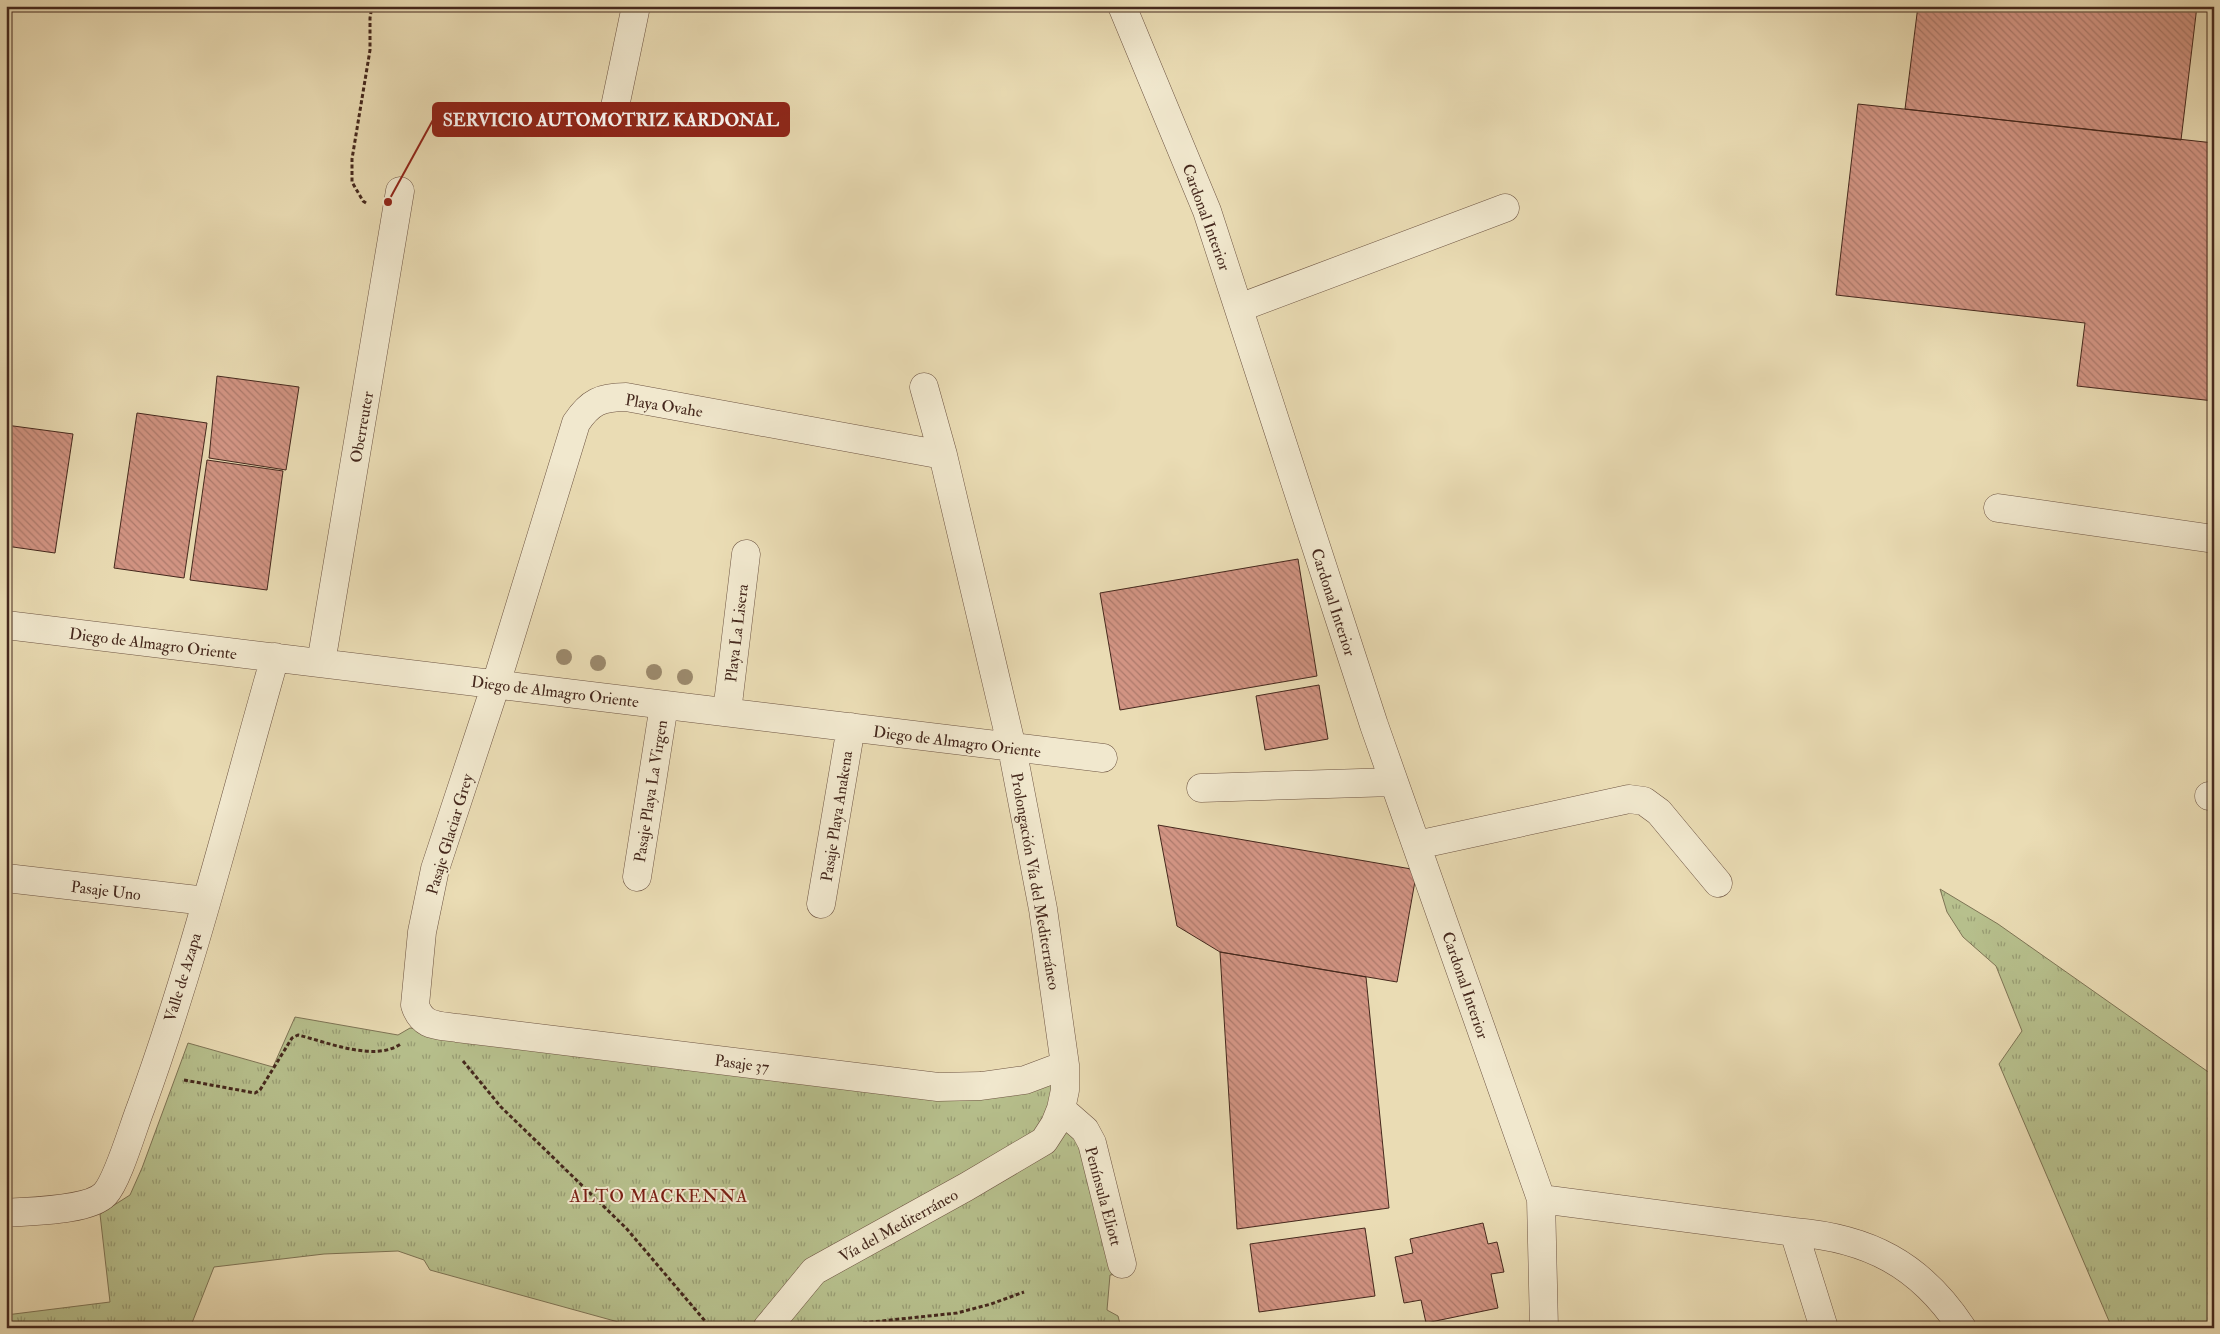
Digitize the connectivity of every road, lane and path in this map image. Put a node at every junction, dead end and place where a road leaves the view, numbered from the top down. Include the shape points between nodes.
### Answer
1 (372, 6) edge
2 (636, 6) edge
3 (1122, 6) edge
4 (612, 121) dead end
5 (398, 204) joint
6 (1505, 208) dead end
7 (1238, 308) junction
8 (924, 387) dead end
9 (943, 455) junction
10 (1998, 508) dead end
11 (2214, 539) edge
12 (746, 554) dead end
13 (6, 625) edge
14 (275, 658) junction
15 (321, 663) junction
16 (496, 684) junction
17 (664, 705) junction
18 (727, 712) junction
19 (851, 727) junction
20 (1012, 748) junction
21 (1103, 758) dead end
22 (1394, 782) junction
23 (1201, 788) dead end
24 (1417, 845) junction
25 (637, 877) dead end
26 (6, 878) edge
27 (1718, 883) dead end
28 (206, 901) junction
29 (821, 904) dead end
30 (419, 1016) junction
31 (1065, 1065) junction
32 (152, 1074) junction
33 (474, 1076) dead end
34 (1061, 1109) junction
35 (1044, 1141) joint
36 (1541, 1199) junction
37 (6, 1213) edge
38 (1794, 1232) junction
39 (1122, 1264) dead end
40 (1024, 1292) dead end
41 (770, 1324) edge
42 (711, 1328) edge
43 (1544, 1328) edge
44 (1824, 1328) edge
45 (1962, 1328) edge

1 - 5 path via 370,50 352,159 352,182 363,201
2 - 4 street
3 - 7 street, Cardonal Interior via 1207,211
5 - 15 street, Oberreuter
6 - 7 street
7 - 22 street, Cardonal Interior
8 - 9 street, Prolongación Vía del Mediterráneo
9 - 16 street, Playa Ovahe via 626,397 609,397 595,403 576,423
9 - 20 street, Prolongación Vía del Mediterráneo
10 - 11 street
12 - 18 street, Playa La Lisera
13 - 14 street, Diego de Almagro Oriente
14 - 15 street, Diego de Almagro Oriente
14 - 28 street, Valle de Azapa
15 - 16 street, Diego de Almagro Oriente
16 - 17 street, Diego de Almagro Oriente
16 - 30 street, Pasaje Glaciar Grey via 435,869 422,932 415,1005
17 - 18 street, Diego de Almagro Oriente
17 - 25 street, Pasaje Playa La Virgen
18 - 19 street, Diego de Almagro Oriente
19 - 20 street, Diego de Almagro Oriente
19 - 29 street, Pasaje Playa Anakena
20 - 21 street, Diego de Almagro Oriente
20 - 31 street, Prolongación Vía del Mediterráneo via 1043,909
22 - 23 street
22 - 24 street, Cardonal Interior
24 - 27 street via 1629,799 1644,801 1659,812
24 - 36 street, Cardonal Interior
26 - 28 street, Pasaje Uno
28 - 32 street, Valle de Azapa
30 - 31 street, Pasaje 37 via 425,1021 457,1028 938,1087 1025,1080
30 - 32 path via 412,1036 394,1049 375,1053 298,1035 292,1038 255,1093
31 - 34 street, Prolongación Vía del Mediterráneo
32 - 37 street, Valle de Azapa via 118,1170 105,1195 80,1207
33 - 42 path via 500,1107 626,1228
34 - 35 street, Prolongación Vía del Mediterráneo
34 - 39 street, Península Eliott via 1085,1130 1092,1143
35 - 41 street, Vía del Mediterráneo via 814,1271
36 - 38 street
36 - 43 street, Cardonal Interior
38 - 44 street
38 - 45 street via 1854,1242 1883,1254 1931,1288
40 - 41 path via 957,1313 876,1322

